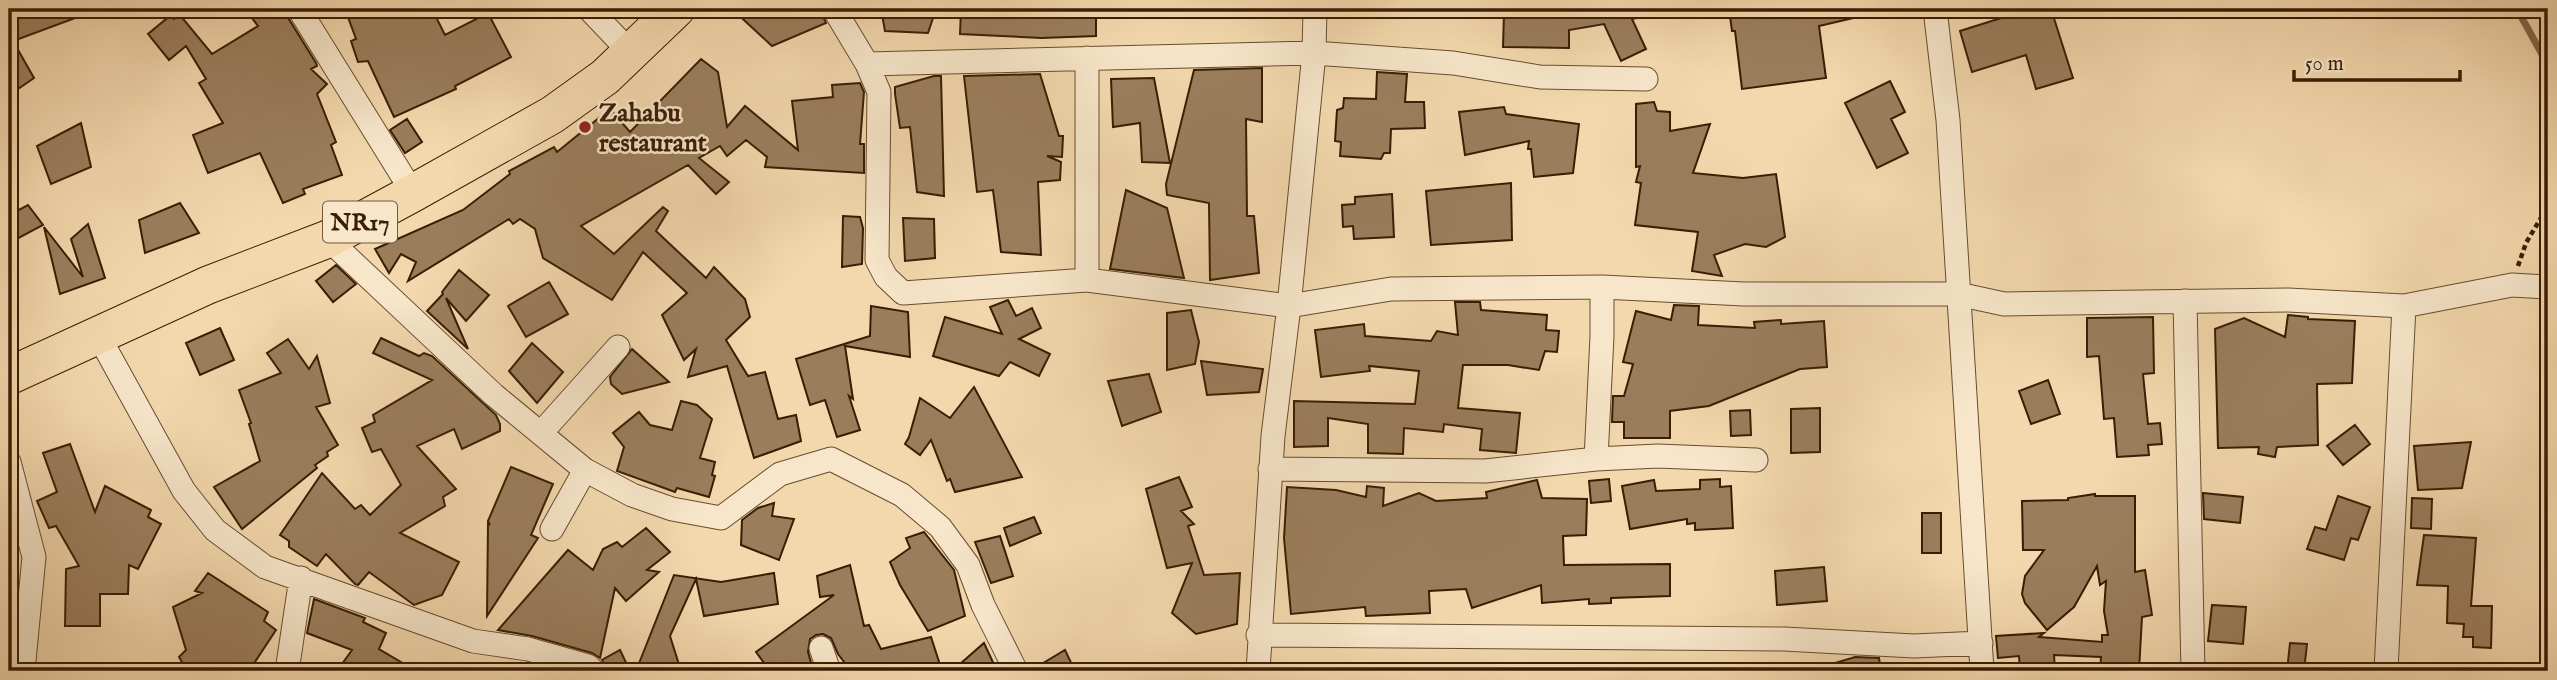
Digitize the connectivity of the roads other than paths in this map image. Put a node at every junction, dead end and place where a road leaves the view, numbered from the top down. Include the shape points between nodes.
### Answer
1 (299, 9) edge
2 (589, 9) edge
3 (676, 9) edge
4 (834, 9) edge
5 (1315, 9) edge
6 (1935, 9) edge
7 (630, 52) junction
8 (1314, 53) junction
9 (1087, 58) junction
10 (867, 64) junction
11 (1646, 79) dead end
12 (414, 192) junction
13 (328, 239) junction
14 (1087, 280) junction
15 (2548, 286) edge
16 (1602, 287) junction
17 (1958, 294) junction
18 (2185, 301) junction
19 (1289, 306) junction
20 (2404, 306) junction
21 (98, 335) junction
22 (618, 347) dead end
23 (9, 376) edge
24 (541, 433) junction
25 (1596, 460) junction
26 (1756, 460) dead end
27 (9, 462) edge
28 (1270, 469) junction
29 (585, 470) junction
30 (552, 529) dead end
31 (301, 578) junction
32 (1258, 635) junction
33 (1981, 643) junction
34 (821, 648) dead end
35 (23, 671) edge
36 (287, 671) edge
37 (593, 671) edge
38 (829, 671) edge
39 (1016, 671) edge
40 (1258, 671) edge
41 (1982, 671) edge
42 (2193, 671) edge
43 (2386, 671) edge

1 - 12 street
2 - 7 street
3 - 7 main road, NR17
4 - 10 street
5 - 8 street
6 - 17 street via 1948,120
7 - 12 main road, NR17 via 605,77 552,114
8 - 9 street
8 - 11 street via 1453,63 1540,77
8 - 19 street
9 - 10 street
9 - 14 street
10 - 14 street via 880,92 877,260 886,277 903,293
12 - 13 main road, NR17
13 - 21 main road, NR17 via 208,285
13 - 24 street via 494,395
14 - 19 street
15 - 20 street via 2512,285
16 - 17 street
16 - 19 street via 1391,289
16 - 25 street
17 - 18 street via 2004,304
17 - 33 street
18 - 20 street
18 - 42 street
19 - 28 street
20 - 43 street
21 - 23 main road, NR17
21 - 31 street via 184,491 215,530 265,567
22 - 24 street
24 - 29 street
25 - 26 street via 1658,456
25 - 28 street via 1485,471
27 - 35 street via 34,557
28 - 32 street
29 - 30 street
29 - 39 street via 632,495 672,509 721,518 780,474 831,459 902,495 940,527 968,565
31 - 36 street
31 - 37 street via 473,641 528,649
32 - 33 street via 1784,639 1914,646
32 - 40 street
33 - 41 street
34 - 38 street

